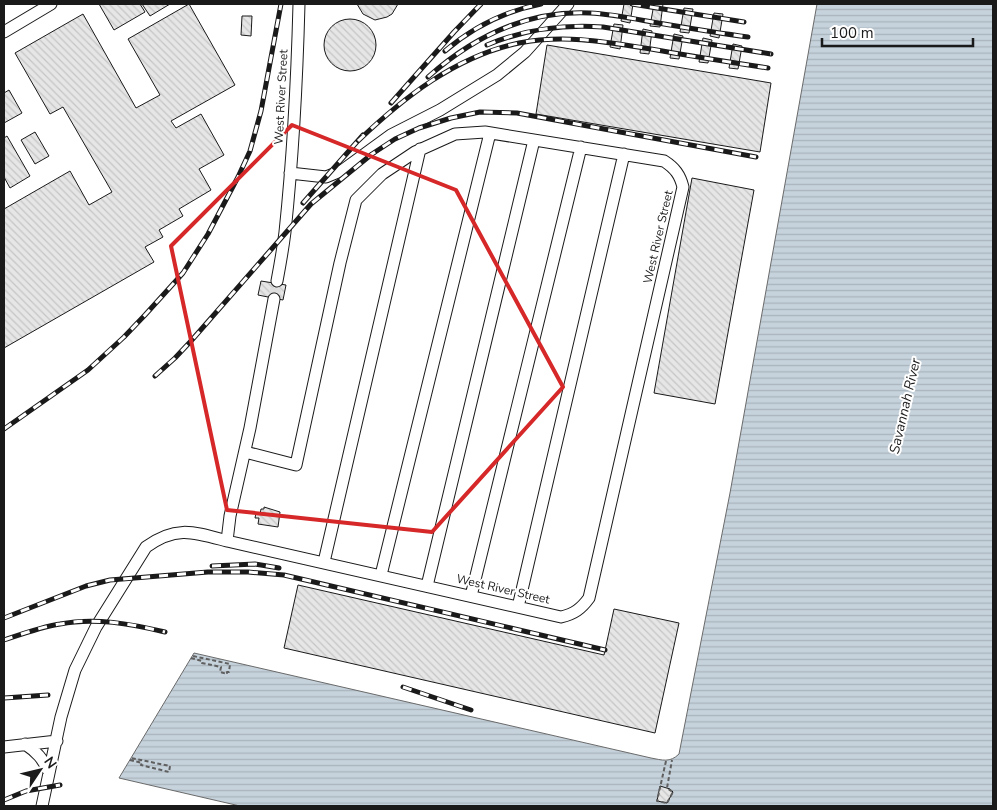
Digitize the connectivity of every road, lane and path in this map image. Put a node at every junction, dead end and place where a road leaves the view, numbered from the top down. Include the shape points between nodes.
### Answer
1 (51, 4) edge
2 (299, 4) edge
3 (568, 4) edge
4 (4, 32) edge
5 (490, 133) junction
6 (534, 140) junction
7 (581, 147) junction
8 (420, 149) junction
9 (624, 154) junction
10 (290, 173) junction
11 (277, 281) tunnel mouth
12 (274, 299) tunnel mouth
13 (245, 452) junction
14 (227, 540) junction
15 (324, 562) junction
16 (381, 575) junction
17 (427, 586) junction
18 (471, 596) junction
19 (518, 607) junction
20 (192, 657) joint
21 (56, 741) junction
22 (25, 744) junction
23 (4, 747) edge
24 (130, 759) joint
25 (672, 760) dead end
26 (666, 761) dead end
27 (50, 772) junction
28 (42, 806) edge

1 - 4 street
2 - 10 street, West River Street
3 - 10 street via 530,46 497,75 391,135 343,170 326,177
5 - 6 street, West River Street
5 - 8 street, West River Street via 455,134
5 - 16 street
6 - 7 street, West River Street
6 - 17 street
7 - 9 street, West River Street
7 - 18 street
8 - 13 street, West River Street via 382,174 356,200 296,465
8 - 15 street
9 - 19 street
9 - 19 street, West River Street via 664,161 680,177 683,188 589,598 571,615
10 - 11 street, West River Street
12 - 13 street
13 - 14 street
14 - 15 street, West River Street
14 - 21 street, West River Street via 194,532 173,533 146,548 96,627 75,670
15 - 16 street, West River Street
16 - 17 street, West River Street
17 - 18 street, West River Street
18 - 19 street, West River Street
20 - 20 path via 230,664 229,672 220,672 221,667
21 - 22 street
21 - 27 street, West River Street
22 - 23 street
22 - 27 street via 36,751
24 - 24 path via 170,766 169,772 142,766 142,763
25 - 26 path via 667,788 673,792 667,803 657,801
27 - 28 street, West River Street

